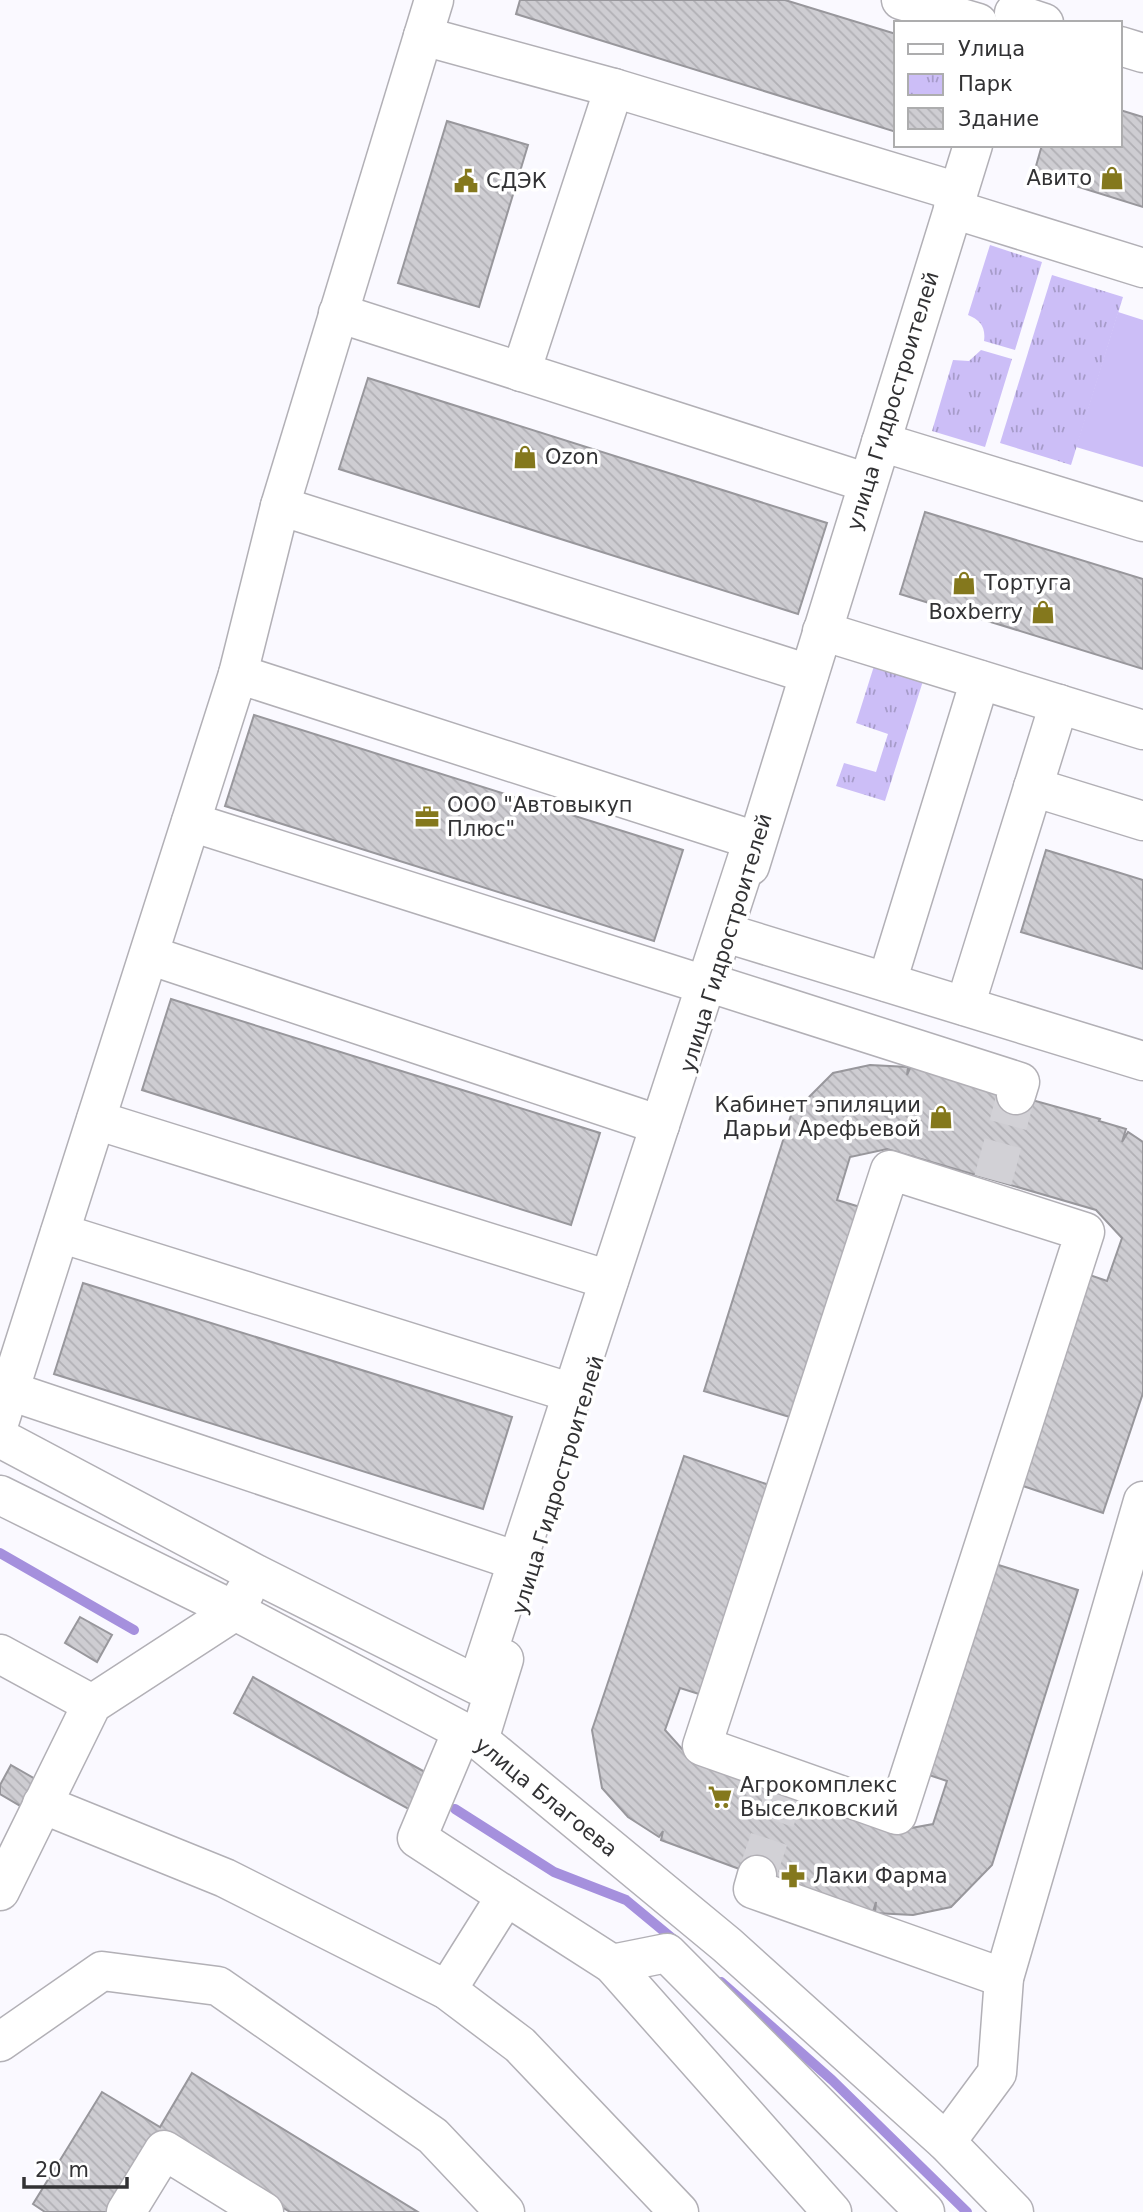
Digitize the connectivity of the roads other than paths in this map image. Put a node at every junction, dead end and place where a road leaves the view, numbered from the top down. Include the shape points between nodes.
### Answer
1 (434, 0) edge
2 (901, 0) edge
3 (1013, 16) edge
4 (423, 36) junction
5 (1122, 47) edge
6 (1143, 53) edge
7 (614, 88) junction
8 (972, 147) edge
9 (955, 201) junction
10 (1143, 268) edge
11 (338, 313) junction
12 (521, 372) junction
13 (881, 442) junction
14 (868, 484) junction
15 (280, 506) junction
16 (1143, 522) edge
17 (822, 631) junction
18 (238, 674) junction
19 (810, 674) junction
20 (980, 680) junction
21 (1059, 704) junction
22 (1143, 730) edge
23 (1033, 787) junction
24 (1143, 821) edge
25 (191, 822) junction
26 (729, 934) junction
27 (149, 955) junction
28 (887, 982) junction
29 (709, 985) junction
30 (965, 1006) junction
31 (1143, 1061) edge
32 (1016, 1095) dead end
33 (96, 1120) junction
34 (660, 1125) junction
35 (990, 1190) joint
36 (60, 1233) junction
37 (609, 1280) junction
38 (572, 1393) junction
39 (5, 1405) edge
40 (0, 1438) edge
41 (0, 1495) edge
42 (1143, 1502) edge
43 (517, 1561) junction
44 (256, 1574) junction
45 (225, 1617) junction
46 (0, 1654) edge
47 (92, 1704) junction
48 (470, 1736) junction
49 (42, 1804) junction
50 (757, 1875) dead end
51 (0, 1891) edge
52 (506, 1896) junction
53 (612, 1964) junction
54 (1004, 1978) junction
55 (447, 1990) junction
56 (0, 2042) edge
57 (946, 2142) junction
58 (126, 2212) edge
59 (264, 2212) edge
60 (505, 2212) edge
61 (679, 2212) edge
62 (832, 2212) edge
63 (925, 2212) edge
64 (1014, 2212) edge

1 - 4 street
2 - 3 street
4 - 7 street
4 - 11 street
5 - 6 street
7 - 9 street
7 - 12 street
8 - 9 street, улица Гидростроителей
9 - 10 street
9 - 13 street, улица Гидростроителей
11 - 12 street
11 - 15 street
12 - 14 street
13 - 14 street, улица Гидростроителей
13 - 16 street
14 - 17 street, улица Гидростроителей
15 - 18 street
15 - 19 street
17 - 19 street, улица Гидростроителей
17 - 20 street
18 - 25 street
18 - 29 street via 753,839
19 - 26 street, улица Гидростроителей
20 - 21 street
20 - 28 street
21 - 22 street
21 - 23 street
23 - 24 street
23 - 30 street
25 - 27 street
25 - 29 street
26 - 28 street
26 - 29 street, улица Гидростроителей
27 - 33 street
27 - 34 street
28 - 30 street
29 - 32 street via 1020,1082
29 - 34 street
29 - 48 street, улица Гидростроителей
30 - 31 street
33 - 36 street
33 - 37 street
34 - 37 street
35 - 35 street via 1085,1232 897,1815 787,1785 702,1746 890,1170
36 - 38 street
36 - 39 street
37 - 38 street
38 - 43 street
39 - 43 street
40 - 44 street
41 - 45 street, улица Благоева
42 - 54 street
43 - 44 street via 477,1685
44 - 45 street
45 - 47 street
45 - 48 street, улица Благоева
46 - 47 street
47 - 49 street
48 - 52 street, улица Гидростроителей via 417,1838
48 - 57 street, улица Благоева via 727,1945
49 - 51 street
49 - 55 street via 225,1878
50 - 54 street via 753,1888
52 - 53 street
52 - 55 street
53 - 62 street
53 - 63 street via 667,1953
54 - 57 street via 997,2073
55 - 61 street via 520,2045
56 - 60 street via 102,1971 218,1986 433,2136
57 - 64 street, улица Благоева
58 - 59 street via 164,2150

